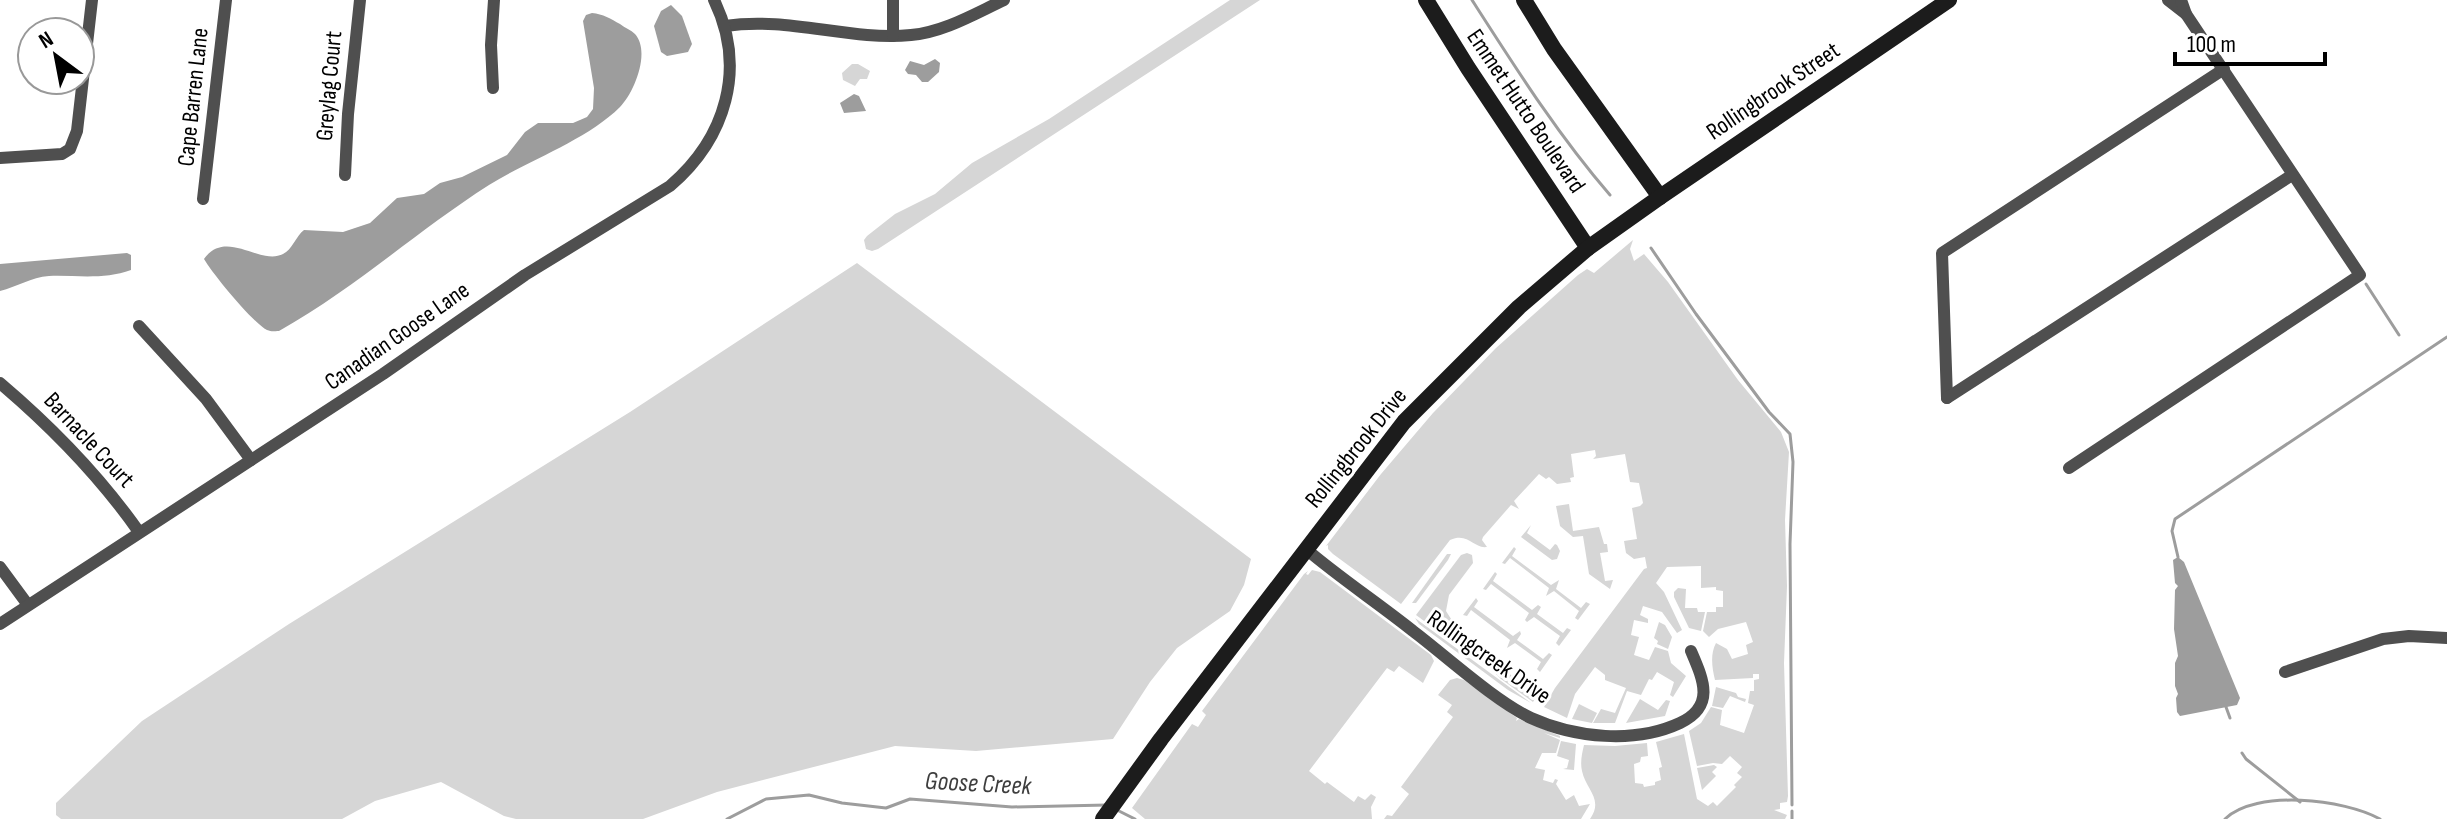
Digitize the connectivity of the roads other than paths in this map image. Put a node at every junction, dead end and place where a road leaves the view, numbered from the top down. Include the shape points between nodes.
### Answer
1 (92, 0) edge
2 (226, 0) edge
3 (360, 0) edge
4 (494, 0) edge
5 (714, 0) edge
6 (893, 0) edge
7 (1004, 0) edge
8 (1426, 0) edge
9 (1524, 0) edge
10 (1949, 0) edge
11 (2168, 0) edge
12 (2181, 0) edge
13 (2186, 14) junction
14 (725, 26) junction
15 (893, 36) junction
16 (2224, 69) junction
17 (493, 88) dead end
18 (0, 158) edge
19 (345, 175) dead end
20 (2292, 175) junction
21 (1660, 197) junction
22 (203, 199) dead end
23 (1625, 222) joint
24 (1588, 248) junction
25 (139, 326) dead end
26 (0, 383) edge
27 (251, 460) junction
28 (2069, 468) dead end
29 (139, 532) junction
30 (1306, 549) junction
31 (0, 567) edge
32 (28, 605) junction
33 (0, 624) edge
34 (2447, 638) edge
35 (1691, 651) dead end
36 (2285, 672) dead end
37 (1103, 819) edge

1 - 18 street via 77,131 70,149
2 - 22 street, Cape Barren Lane
3 - 19 street, Greylag Court
4 - 17 street
5 - 14 street, Canadian Goose Lane
6 - 15 street
7 - 15 street via 934,31
8 - 24 main road, Emmet Hutto Boulevard
9 - 21 main road
10 - 21 main road, Rollingbrook Street
11 - 13 street
12 - 13 street
13 - 16 street
14 - 15 street via 770,22
14 - 27 street, Canadian Goose Lane via 729,82 721,117 689,170
16 - 20 street
16 - 20 street via 1942,253 1947,398
20 - 28 street via 2360,275
21 - 23 main road, Rollingbrook Street
23 - 24 main road, Rollingbrook Drive
24 - 30 main road, Rollingbrook Drive via 1519,307 1404,422
25 - 27 street via 206,399
26 - 29 street, Barnacle Court via 79,456
27 - 29 street, Canadian Goose Lane
29 - 32 street, Canadian Goose Lane
30 - 35 street, Rollingcreek Drive via 1497,696 1532,719 1558,727 1591,735 1627,735 1690,718 1704,698
30 - 37 main road, Rollingbrook Drive
31 - 32 street
32 - 33 street, Canadian Goose Lane
34 - 36 street via 2383,639

